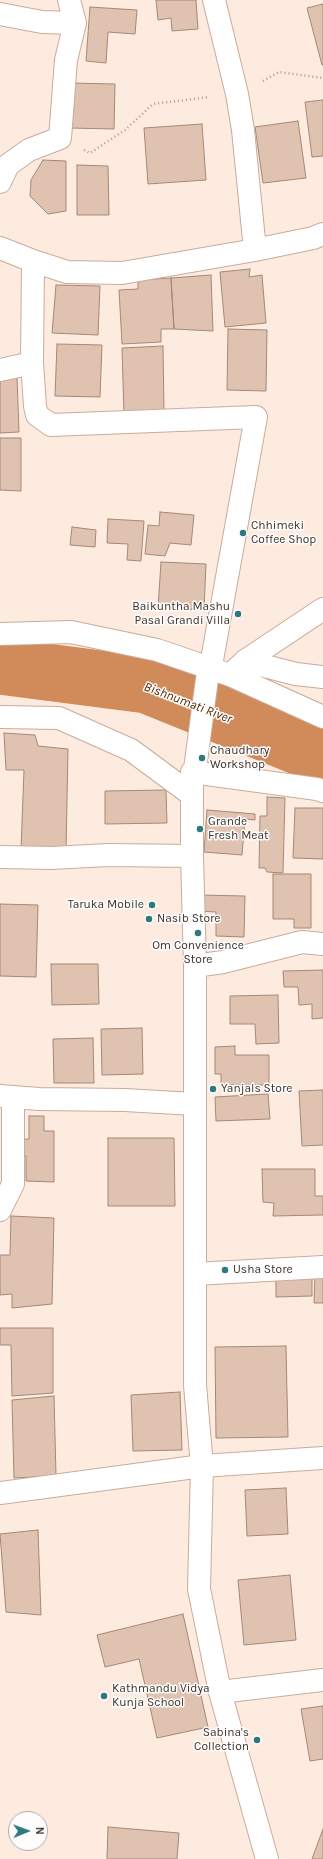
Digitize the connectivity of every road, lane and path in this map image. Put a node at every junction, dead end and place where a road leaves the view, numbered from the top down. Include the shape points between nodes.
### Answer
1 (69, 0) edge
2 (214, 0) edge
3 (0, 14) edge
4 (75, 23) junction
5 (323, 78) edge
6 (237, 94) junction
7 (60, 138) junction
8 (0, 182) edge
9 (323, 234) edge
10 (0, 248) edge
11 (254, 250) junction
12 (33, 261) junction
13 (32, 363) junction
14 (0, 370) edge
15 (323, 609) edge
16 (0, 634) edge
17 (238, 668) junction
18 (208, 674) junction
19 (323, 677) edge
20 (323, 717) edge
21 (0, 718) edge
22 (194, 770) junction
23 (323, 791) edge
24 (192, 795) junction
25 (192, 856) junction
26 (0, 857) edge
27 (323, 944) edge
28 (195, 966) junction
29 (7, 1096) edge
30 (194, 1104) junction
31 (0, 1210) edge
32 (323, 1267) edge
33 (195, 1274) junction
34 (323, 1458) edge
35 (202, 1466) junction
36 (0, 1493) edge
37 (323, 1680) edge
38 (220, 1692) junction
39 (267, 1859) edge

1 - 4 street
2 - 6 street
3 - 4 street via 42,22
4 - 7 street via 66,60
5 - 6 path via 279,72
6 - 7 path via 153,104 125,130 90,153
6 - 11 street via 243,130
7 - 8 street via 29,150 8,165
9 - 11 street
10 - 12 street
11 - 12 street via 122,273 67,272
12 - 13 street
13 - 14 street
13 - 18 street via 36,415 51,424 256,417
15 - 17 street
16 - 18 street via 71,632 157,650
17 - 18 street
17 - 19 street
17 - 20 street
18 - 22 street
21 - 24 street via 58,718 131,750
22 - 23 street
22 - 24 street
24 - 25 street
25 - 26 street
25 - 28 street
27 - 28 street via 302,942 223,962
28 - 30 street
29 - 30 street
29 - 31 street via 13,1184
30 - 33 street
32 - 33 street
33 - 35 street via 196,1385
34 - 35 street
35 - 36 street
35 - 38 street via 199,1589
37 - 38 street
38 - 39 street

